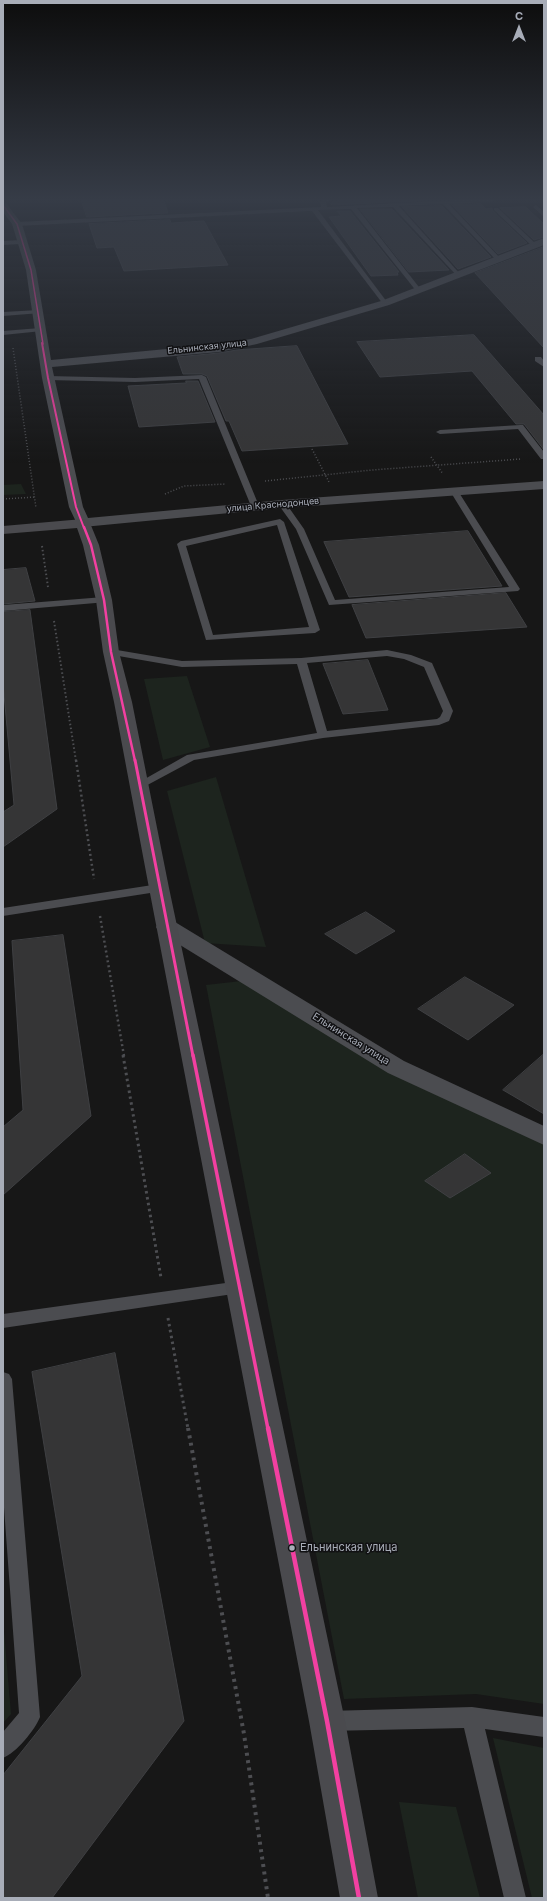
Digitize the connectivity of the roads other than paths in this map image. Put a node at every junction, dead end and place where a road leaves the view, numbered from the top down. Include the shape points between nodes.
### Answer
1 (33, 287) edge
2 (373, 287) edge
3 (415, 287) edge
4 (429, 287) edge
5 (418, 291) junction
6 (385, 303) junction
7 (38, 312) junction
8 (3, 314) edge
9 (40, 330) junction
10 (3, 332) edge
11 (538, 359) dead end
12 (46, 364) junction
13 (544, 365) edge
14 (48, 378) junction
15 (440, 432) dead end
16 (544, 457) edge
17 (544, 485) edge
18 (454, 491) junction
19 (282, 504) junction
20 (255, 506) junction
21 (280, 522) joint
22 (83, 523) junction
23 (3, 530) edge
24 (104, 600) junction
25 (3, 608) edge
26 (111, 652) junction
27 (301, 661) junction
28 (323, 735) junction
29 (140, 786) junction
30 (159, 888) junction
31 (3, 912) edge
32 (167, 926) junction
33 (544, 1136) edge
34 (240, 1287) junction
35 (3, 1322) edge
36 (3, 1379) edge
37 (472, 1717) junction
38 (327, 1721) junction
39 (544, 1727) edge
40 (3, 1748) edge
41 (359, 1898) edge
42 (515, 1898) edge

1 - 7 street
2 - 6 lane
3 - 5 lane
4 - 5 street, Ельнинская улица
5 - 6 street, Ельнинская улица
6 - 12 street, Ельнинская улица via 309,328 253,342 219,348
7 - 8 lane
7 - 9 street
9 - 10 lane
9 - 12 street
11 - 13 lane
12 - 14 street
14 - 20 lane via 135,380 202,377
14 - 22 street via 76,507
15 - 16 lane via 520,427
17 - 18 street, улица Краснодонцев
18 - 19 street, улица Краснодонцев
18 - 19 lane via 515,589 332,603 300,529
19 - 20 street, улица Краснодонцев
20 - 22 street, улица Краснодонцев
21 - 21 lane via 181,544 208,638 315,630
22 - 23 main road, улица Краснодонцев
22 - 24 main road
24 - 25 lane
24 - 26 main road
26 - 27 lane via 182,664
26 - 29 main road
27 - 28 lane
27 - 28 lane via 387,653 413,658 428,665 448,711 440,722
28 - 29 lane via 191,757
29 - 30 main road
30 - 31 lane
30 - 32 main road
32 - 33 street, Ельнинская улица via 396,1067
32 - 34 main road
34 - 35 lane
34 - 38 main road
36 - 40 lane via 30,1717
37 - 38 lane
37 - 39 lane
37 - 42 lane
38 - 41 main road

